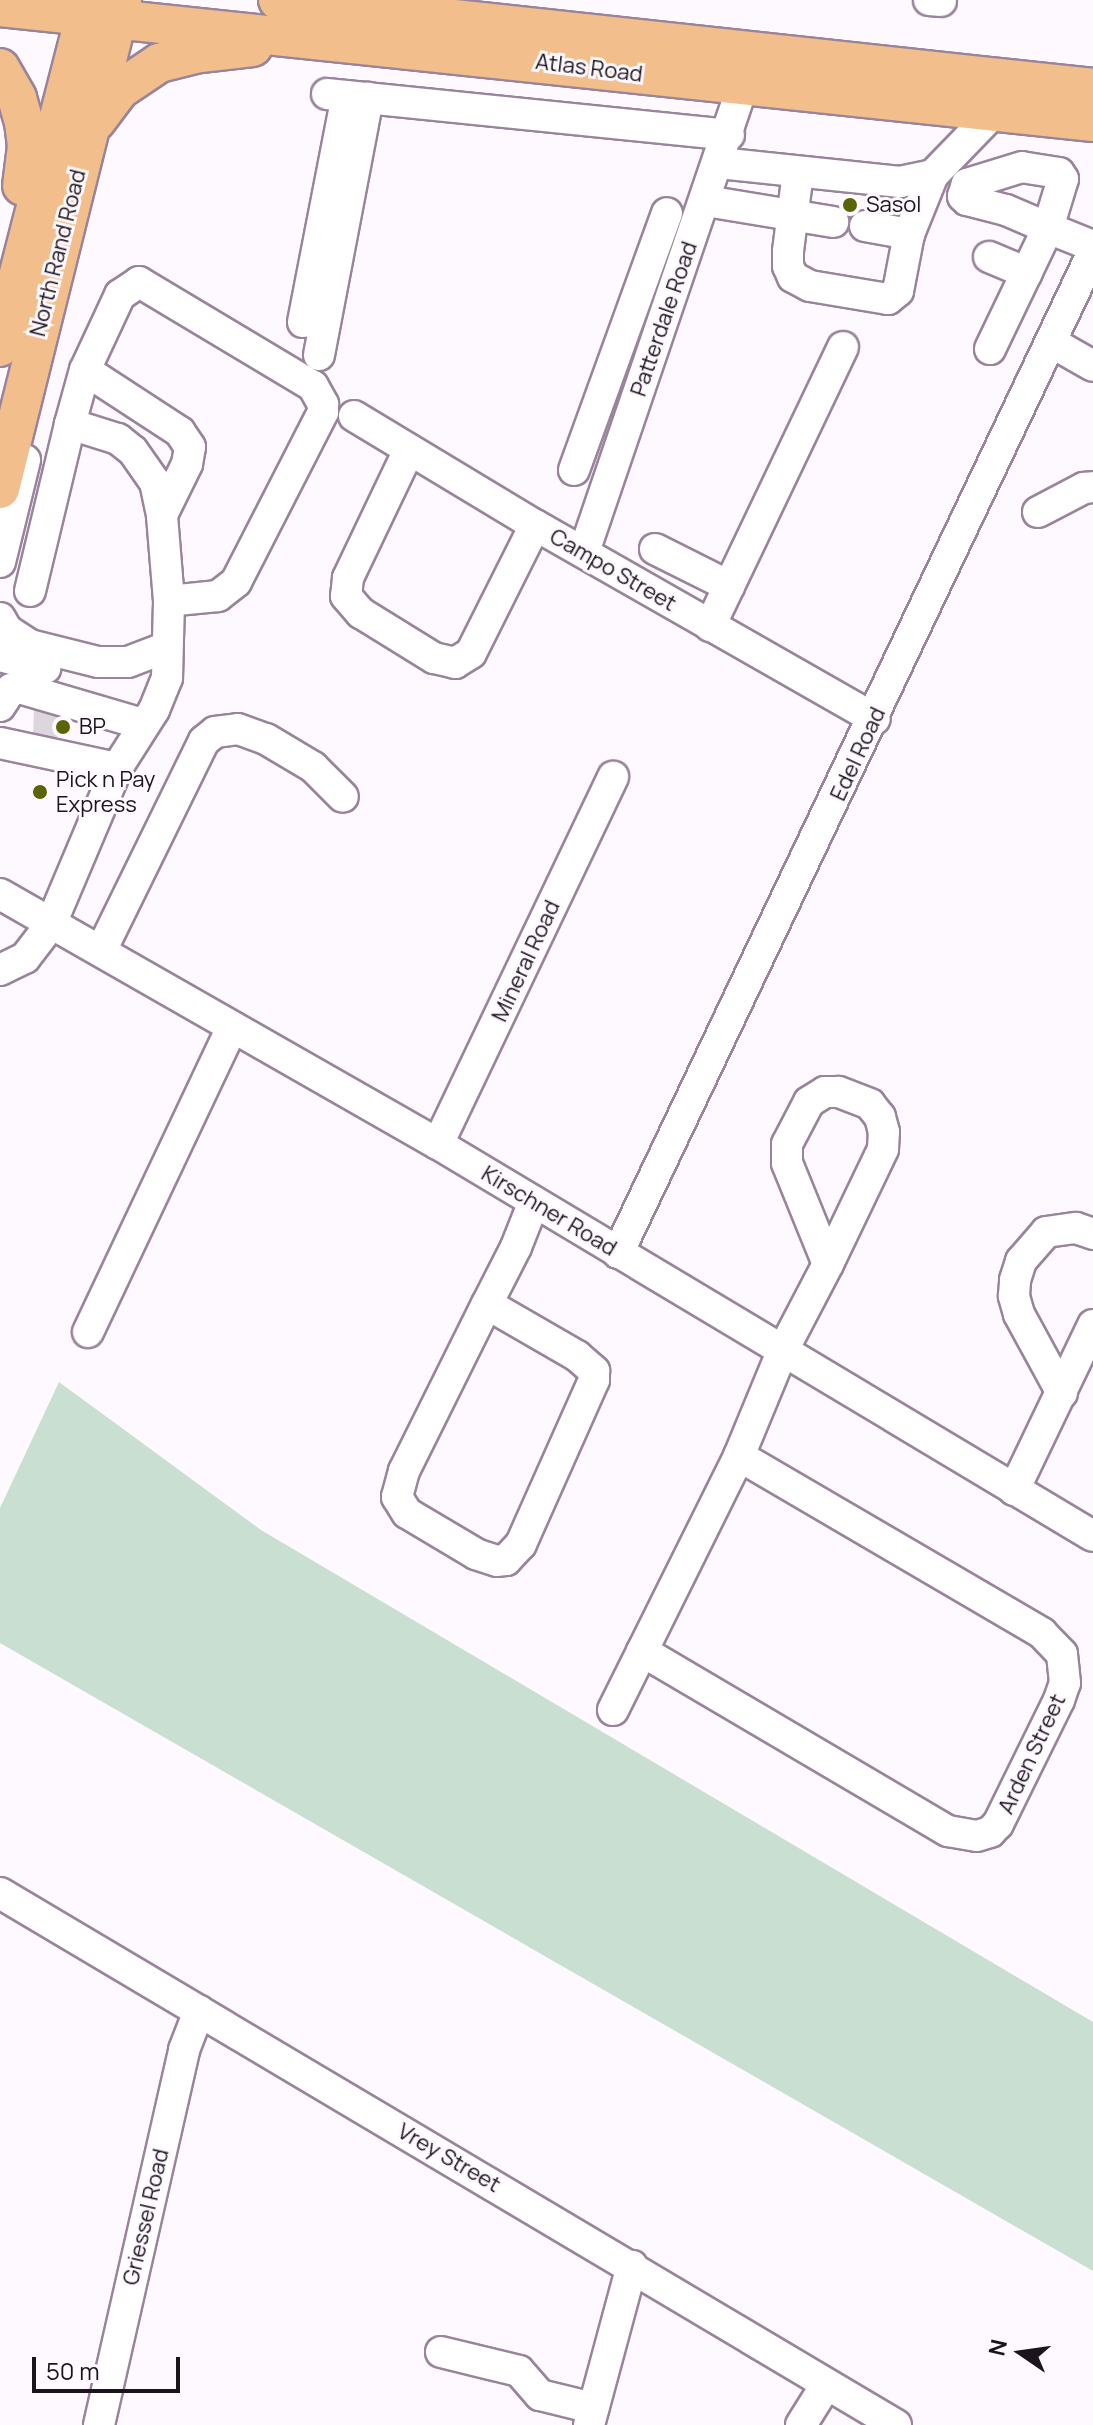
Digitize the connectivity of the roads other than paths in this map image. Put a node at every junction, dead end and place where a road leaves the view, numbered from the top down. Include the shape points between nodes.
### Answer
1 (278, 0) edge
2 (0, 7) edge
3 (103, 8) edge
4 (333, 15) edge
5 (0, 68) edge
6 (743, 86) junction
7 (1093, 88) edge
8 (347, 96) junction
9 (994, 112) junction
10 (1093, 122) edge
11 (86, 138) junction
12 (724, 149) junction
13 (798, 172) junction
14 (933, 175) junction
15 (72, 195) junction
16 (706, 201) junction
17 (667, 213) dead end
18 (793, 216) junction
19 (833, 222) dead end
20 (865, 226) dead end
21 (909, 234) junction
22 (654, 245) junction
23 (1093, 246) edge
24 (1093, 252) edge
25 (686, 256) junction
26 (989, 257) dead end
27 (1027, 273) junction
28 (303, 322) dead end
29 (2, 339) edge
30 (1051, 342) junction
31 (843, 347) dead end
32 (990, 349) dead end
33 (319, 355) dead end
34 (1093, 366) edge
35 (85, 370) junction
36 (354, 416) dead end
37 (70, 424) junction
38 (409, 450) junction
39 (574, 470) dead end
40 (1093, 487) edge
41 (0, 489) edge
42 (1038, 512) dead end
43 (162, 515) junction
44 (535, 525) junction
45 (655, 549) dead end
46 (584, 552) junction
47 (0, 562) edge
48 (729, 586) junction
49 (30, 591) dead end
50 (169, 601) junction
51 (0, 618) edge
52 (710, 626) junction
53 (0, 656) edge
54 (167, 656) junction
55 (48, 702) junction
56 (0, 706) edge
57 (875, 719) junction
58 (143, 724) junction
59 (0, 743) edge
60 (117, 768) junction
61 (613, 777) dead end
62 (343, 797) dead end
63 (0, 894) edge
64 (51, 924) junction
65 (101, 951) junction
66 (0, 970) edge
67 (232, 1027) junction
68 (438, 1144) junction
69 (533, 1204) junction
70 (1093, 1234) edge
71 (618, 1253) junction
72 (828, 1264) junction
73 (487, 1304) junction
74 (1093, 1325) edge
75 (88, 1332) dead end
76 (782, 1352) junction
77 (1062, 1393) junction
78 (739, 1456) junction
79 (1014, 1490) junction
80 (1093, 1536) edge
81 (642, 1651) junction
82 (613, 1710) dead end
83 (0, 1893) edge
84 (199, 2011) junction
85 (632, 2266) junction
86 (441, 2352) dead end
87 (826, 2385) junction
88 (591, 2417) edge
89 (99, 2425) edge
90 (801, 2425) edge
91 (896, 2425) edge

1 - 4 main road, Atlas Road
2 - 3 main road, Atlas Road
3 - 4 main road, Atlas Road
3 - 11 main road, North Rand Road
3 - 29 main road, North Rand Road via 35,199
4 - 6 main road, Atlas Road
4 - 7 main road, Atlas Road
4 - 11 main road via 159,63 119,90
5 - 29 main road via 17,98 27,146
6 - 9 main road, Atlas Road
6 - 12 street, Patterdale Road
8 - 12 street
8 - 28 street
8 - 33 street
9 - 10 main road, Atlas Road
9 - 14 street
11 - 15 main road, North Rand Road
12 - 13 street
12 - 16 street, Patterdale Road
13 - 14 street via 900,182
13 - 18 street
14 - 21 street
15 - 41 main road, North Rand Road
15 - 47 street via 65,281
16 - 18 street
16 - 25 street, Patterdale Road
17 - 22 street
18 - 19 street
18 - 21 street via 788,266 793,277 810,286 888,299 898,291
20 - 21 street
22 - 25 street
22 - 39 street
23 - 27 street via 1048,228
24 - 30 street, Edel Road
25 - 46 street, Patterdale Road
26 - 27 street
27 - 32 street
30 - 34 street
30 - 57 street, Edel Road
31 - 48 street
35 - 37 street
35 - 43 street via 186,439 191,453
35 - 50 street via 120,295 142,282 319,392 323,412 236,582 218,596
36 - 38 street, Campo Street
37 - 43 street via 118,439 133,451 155,482
37 - 49 street
38 - 44 street, Campo Street
38 - 44 street via 348,578 346,596 361,613 434,658 455,663 471,653
40 - 42 street
43 - 50 street
44 - 46 street, Campo Street
45 - 48 street
46 - 52 street, Campo Street
48 - 52 street
50 - 54 street
51 - 55 street via 16,637
52 - 57 street, Campo Street
53 - 55 street
54 - 55 street via 104,681 76,678
54 - 58 street via 162,692
55 - 56 street via 11,689
55 - 58 street
55 - 59 street
55 - 60 street
57 - 71 street, Edel Road
58 - 60 street
60 - 64 street
61 - 68 street, Mineral Road
62 - 65 street via 313,767 266,739 238,729 215,732 204,741
63 - 64 street, Kirschner Road
64 - 65 street, Kirschner Road
64 - 66 street via 25,958
65 - 67 street, Kirschner Road
67 - 68 street, Kirschner Road
67 - 75 street
68 - 69 street, Kirschner Road
69 - 71 street, Kirschner Road
69 - 73 street
70 - 77 street via 1076,1228 1046,1232 1021,1261 1015,1280 1019,1314
71 - 76 street, Kirschner Road
72 - 72 street via 883,1149 884,1132 870,1104 838,1092 825,1092 809,1102 787,1144 787,1163
72 - 76 street
73 - 73 street via 404,1471 397,1497 407,1513 497,1561 506,1560 521,1544 594,1371
74 - 77 street
76 - 78 street
76 - 79 street, Kirschner Road
77 - 79 street
78 - 81 street
78 - 81 street, Arden Street via 1042,1633 1062,1654 1065,1683 1059,1700 998,1824 977,1836 948,1831
79 - 80 street, Kirschner Road
81 - 82 street
83 - 84 street, Vrey Street
84 - 85 street, Vrey Street
84 - 89 street, Griessel Road via 184,2050
85 - 87 street, Vrey Street
85 - 88 street
86 - 88 street via 519,2371 540,2395
87 - 90 street
87 - 91 street, Vrey Street

